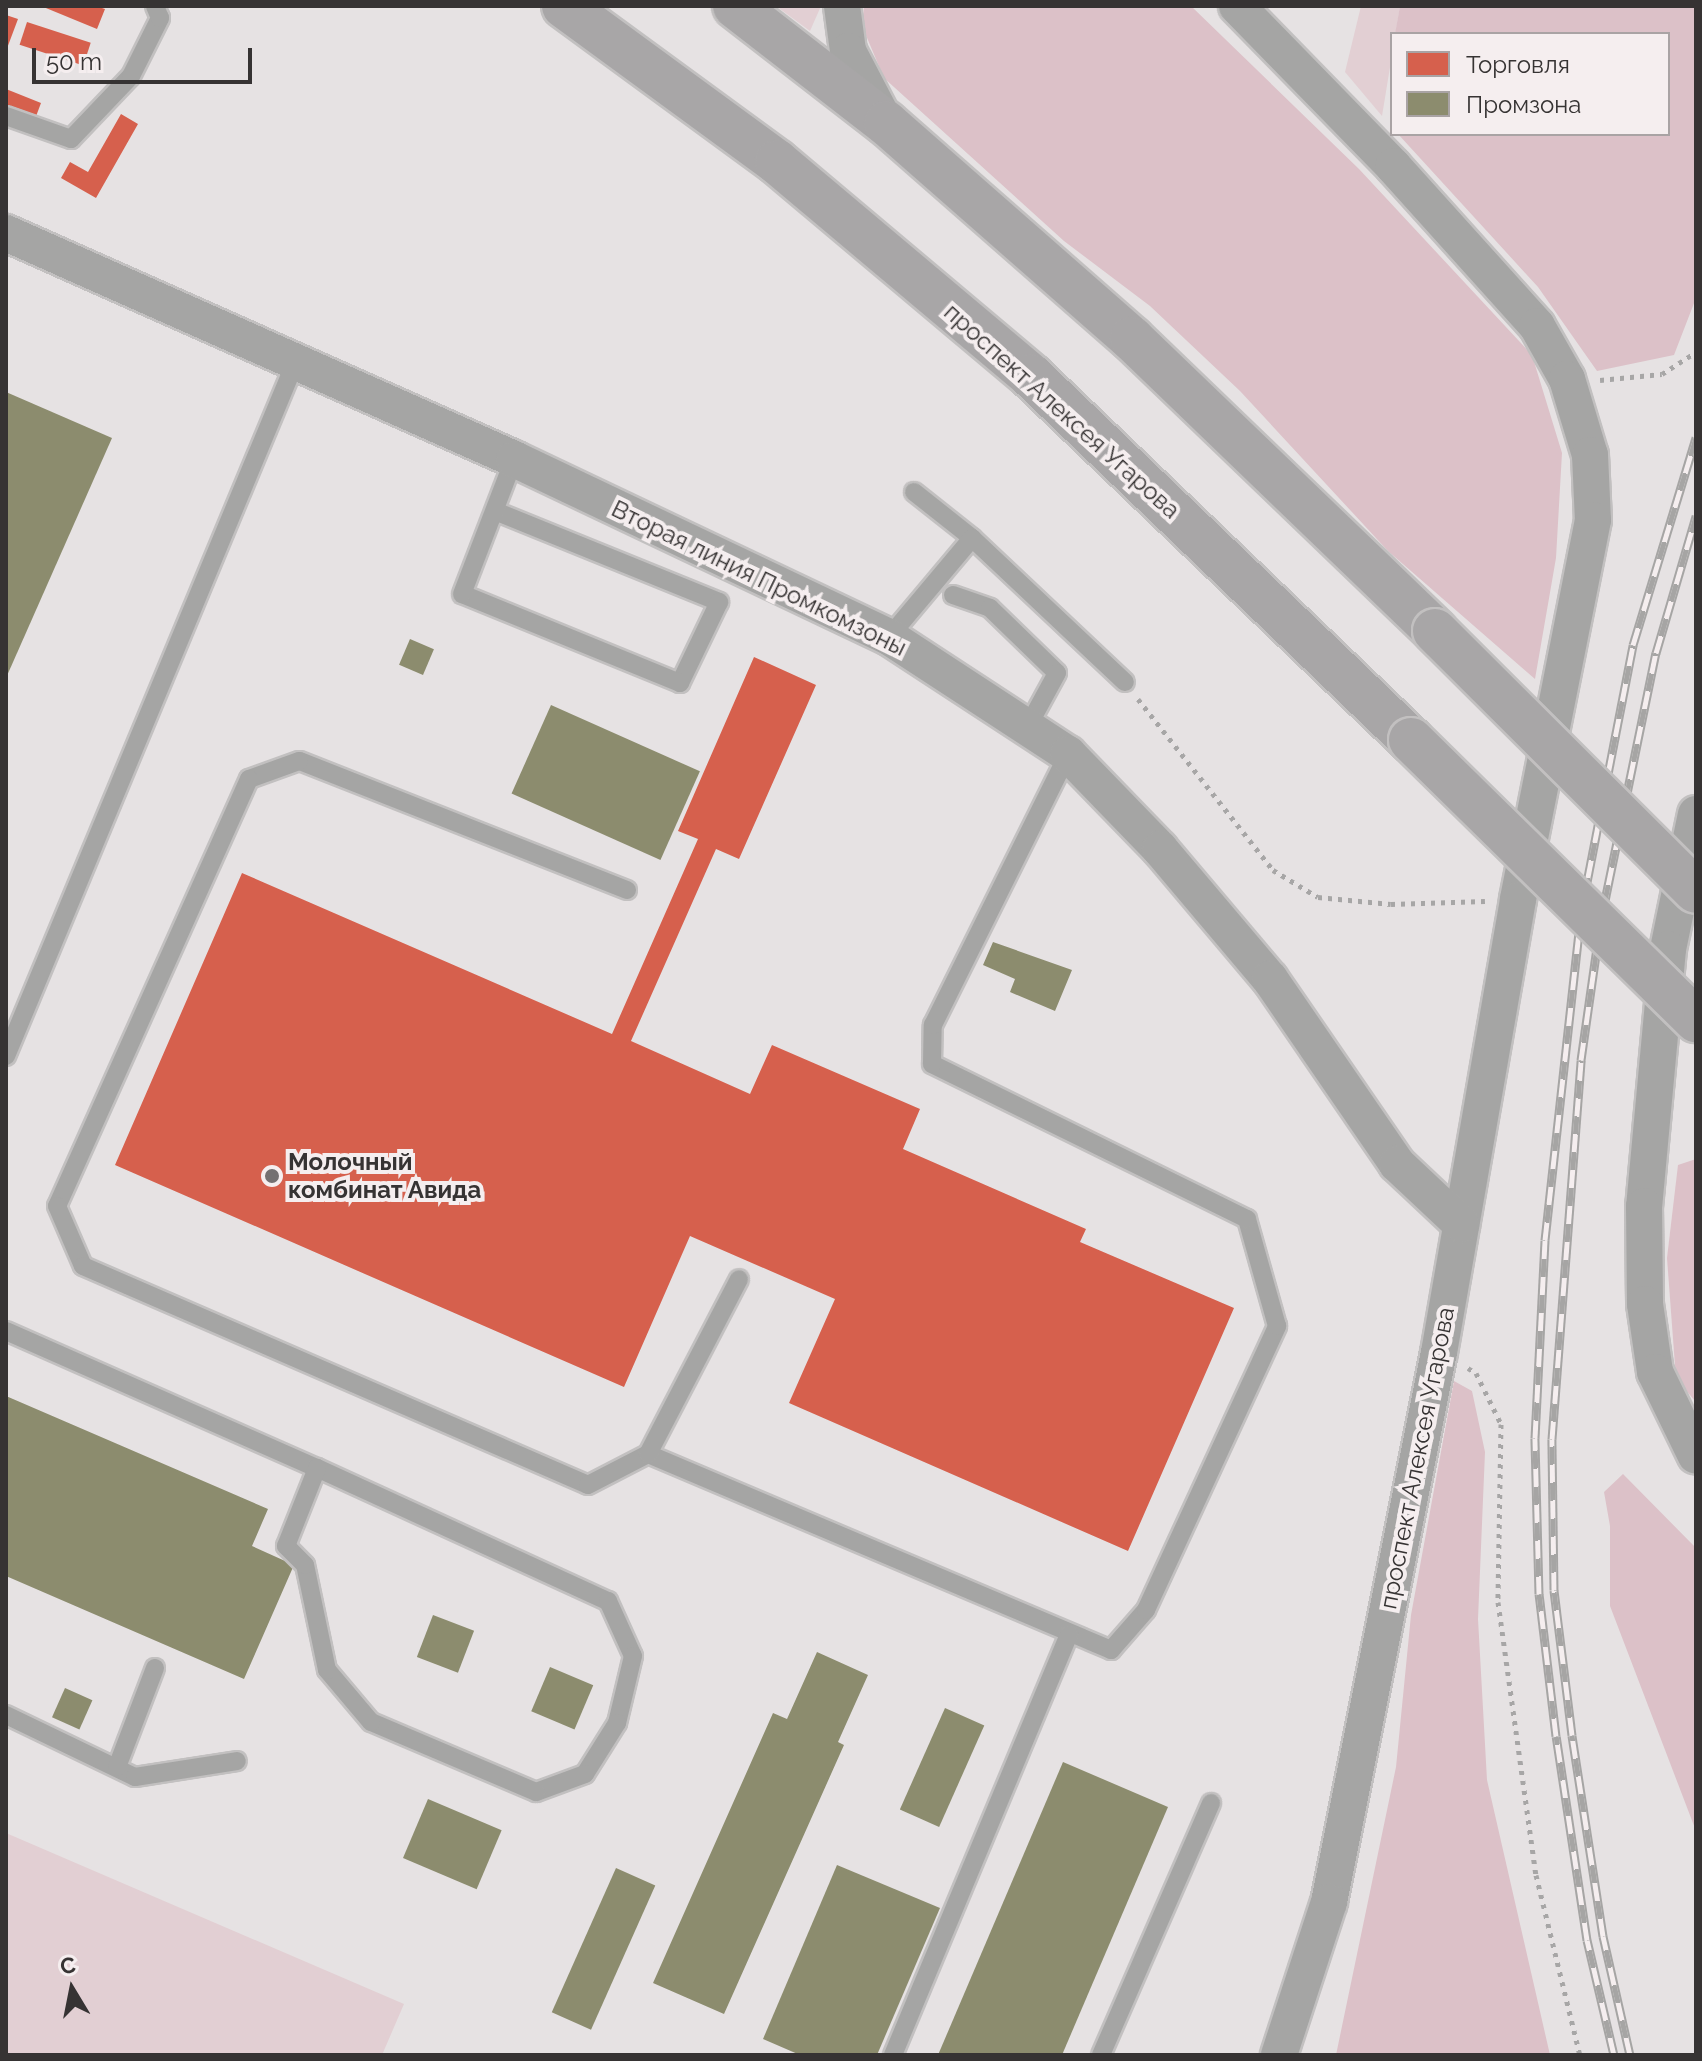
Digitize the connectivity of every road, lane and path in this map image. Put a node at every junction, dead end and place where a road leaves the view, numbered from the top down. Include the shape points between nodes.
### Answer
1 (564, 6) edge
2 (735, 6) edge
3 (842, 6) edge
4 (1237, 6) edge
5 (161, 10) edge
6 (6, 116) edge
7 (886, 123) junction
8 (6, 233) edge
9 (1696, 352) edge
10 (295, 363) junction
11 (1567, 379) junction
12 (514, 459) junction
13 (914, 492) dead end
14 (495, 511) junction
15 (972, 538) junction
16 (953, 595) dead end
17 (889, 637) junction
18 (1125, 682) joint
19 (1027, 728) junction
20 (1068, 754) junction
21 (1696, 814) edge
22 (627, 890) dead end
23 (1696, 891) edge
24 (1518, 900) junction
25 (1696, 1020) edge
26 (6, 1056) edge
27 (1461, 1224) junction
28 (739, 1279) dead end
29 (6, 1331) edge
30 (1439, 1352) junction
31 (648, 1454) junction
32 (1696, 1456) edge
33 (317, 1468) junction
34 (1069, 1634) junction
35 (155, 1668) dead end
36 (6, 1715) edge
37 (237, 1761) dead end
38 (117, 1767) junction
39 (1211, 1803) dead end
40 (893, 2055) edge
41 (1101, 2055) edge
42 (1279, 2055) edge
43 (1580, 2055) edge

1 - 25 main road, проспект Алексея Угарова, bridge via 777,162 1031,376
2 - 7 main road
3 - 7 street via 848,51
4 - 11 street, проспект Алексея Угарова via 1497,279 1537,326
5 - 6 lane via 131,76 71,139
7 - 23 main road, bridge via 1132,339
8 - 10 street, Вторая линия Промкомзоны
9 - 11 path via 1647,377
10 - 12 street, Вторая линия Промкомзоны
10 - 26 lane
11 - 24 street, проспект Алексея Угарова via 1590,455 1593,520
12 - 14 lane
12 - 17 street, Вторая линия Промкомзоны
13 - 15 lane
14 - 14 lane via 462,594 680,683 719,602
15 - 17 lane
15 - 18 lane
16 - 19 lane via 990,608 1057,673
17 - 19 street, Вторая линия Промкомзоны
18 - 24 path via 1273,870 1318,897 1391,904
19 - 20 street, Вторая линия Промкомзоны
20 - 27 street, Вторая линия Промкомзоны via 1160,849 1270,979 1397,1164
20 - 34 lane via 933,1025 932,1064 1247,1219 1277,1326 1146,1610 1111,1650
21 - 32 street via 1668,949 1644,1206 1645,1304 1655,1372
22 - 31 lane via 299,761 249,779 57,1206 83,1266 588,1485
24 - 27 street, проспект Алексея Угарова
27 - 30 street, проспект Алексея Угарова
28 - 31 lane
29 - 33 lane
30 - 42 street, проспект Алексея Угарова via 1329,1902
30 - 43 path via 1476,1373 1501,1424 1498,1602 1536,1875
31 - 34 lane
33 - 33 lane via 608,1601 633,1656 617,1723 585,1774 536,1792 371,1722 327,1670 305,1565 286,1546
34 - 40 lane
35 - 38 lane
36 - 38 lane
37 - 38 lane via 135,1777
39 - 41 lane

